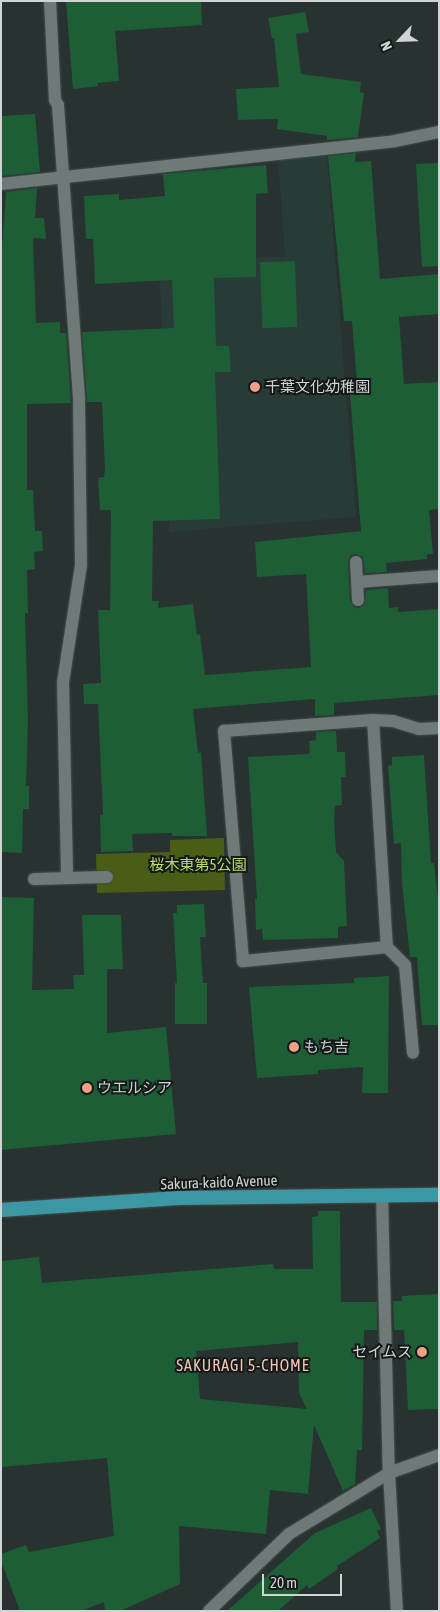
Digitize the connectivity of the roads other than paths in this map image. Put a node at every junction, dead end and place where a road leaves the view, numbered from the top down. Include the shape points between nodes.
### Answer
1 (50, 1) edge
2 (439, 132) edge
3 (62, 178) junction
4 (1, 184) edge
5 (356, 562) dead end
6 (439, 576) edge
7 (357, 582) junction
8 (358, 600) dead end
9 (372, 720) junction
10 (439, 728) edge
11 (107, 877) dead end
12 (67, 878) junction
13 (34, 879) dead end
14 (387, 947) junction
15 (413, 1053) dead end
16 (382, 1194) junction
17 (439, 1195) edge
18 (1, 1210) edge
19 (439, 1455) edge
20 (389, 1473) junction
21 (209, 1611) edge
22 (397, 1611) edge

1 - 3 street
2 - 3 street via 395,142
3 - 4 street
3 - 12 street via 79,401 81,565 63,682
5 - 7 street
6 - 7 street
7 - 8 street
9 - 10 street via 393,721 419,729
9 - 14 street
9 - 14 street via 224,731 243,961
11 - 12 street
12 - 13 street
14 - 15 street via 404,965
16 - 17 highway, Sakura-kaido Avenue
16 - 18 highway, Sakura-kaido Avenue via 179,1198
16 - 20 street
19 - 20 street
20 - 21 street via 289,1534
20 - 22 street

